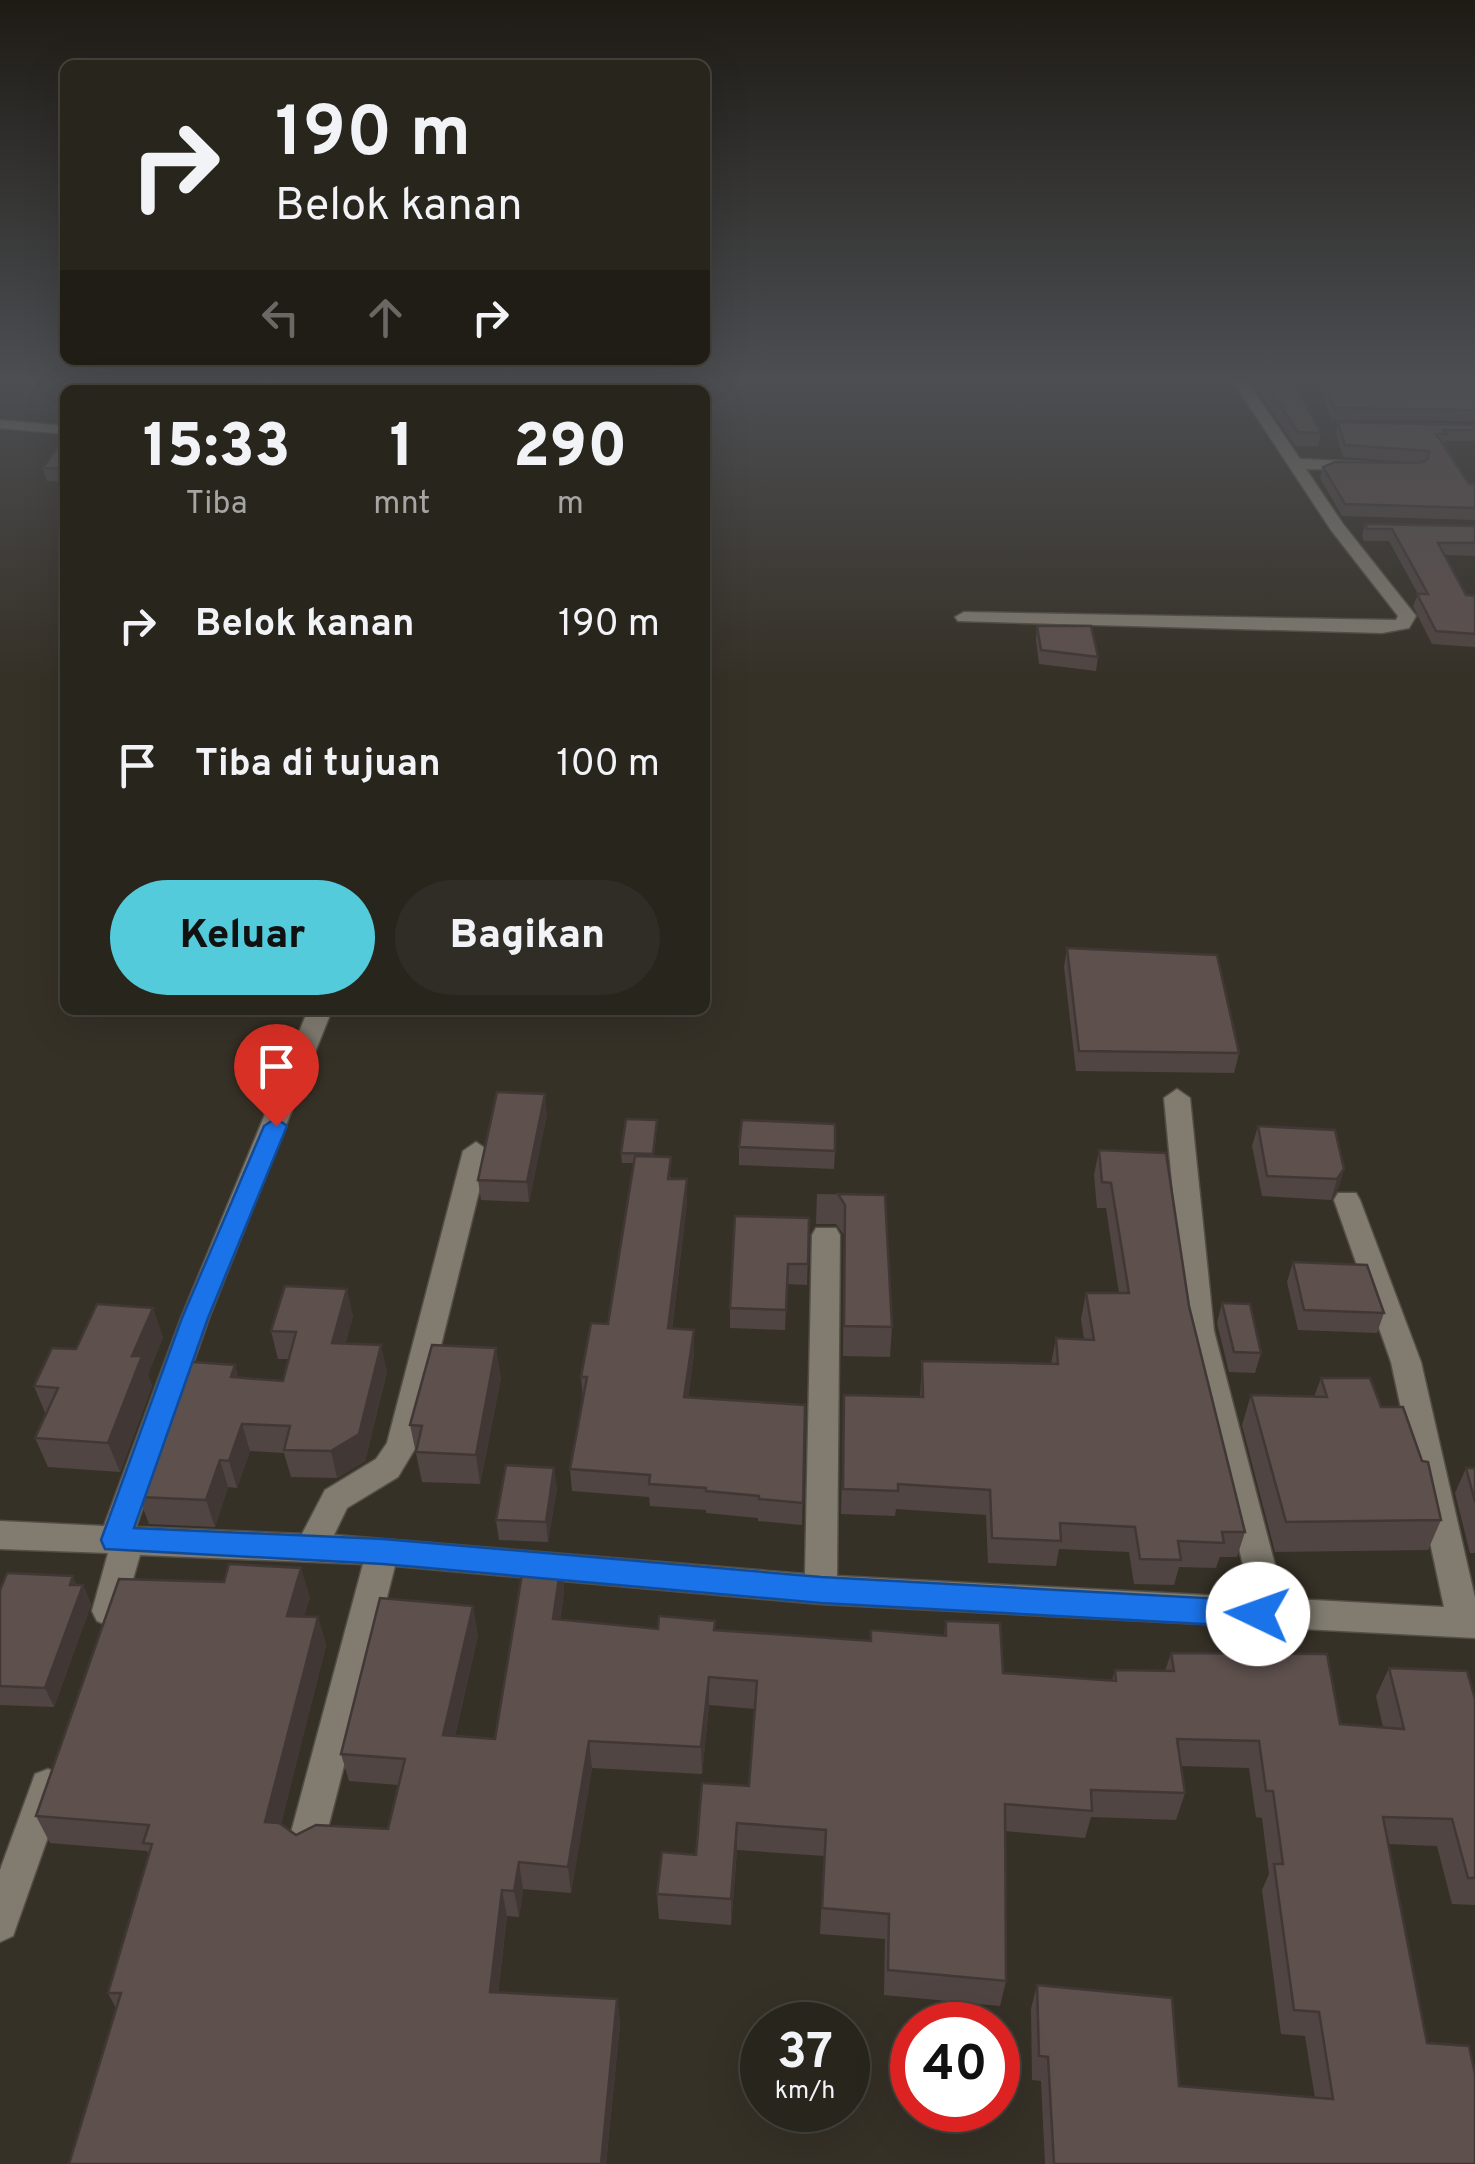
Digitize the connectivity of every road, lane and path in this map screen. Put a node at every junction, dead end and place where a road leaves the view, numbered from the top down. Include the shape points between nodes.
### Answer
1 (1303, 478) edge
2 (1336, 527) junction
3 (1356, 527) dead end
4 (964, 617) dead end
5 (318, 1015) edge
6 (1176, 1098) dead end
7 (476, 1152) dead end
8 (1347, 1200) dead end
9 (826, 1236) dead end
10 (0, 1535) edge
11 (121, 1540) junction
12 (311, 1548) junction
13 (383, 1551) junction
14 (821, 1590) junction
15 (1258, 1614) junction
16 (1470, 1623) edge
17 (97, 1647) edge
18 (58, 1758) edge
19 (307, 1840) edge
20 (0, 1923) edge

1 - 2 street
2 - 3 street
2 - 4 street via 1407,616 1403,624
5 - 11 street via 195,1318
6 - 15 street via 1200,1331 1259,1565
7 - 12 street via 401,1447 386,1468 336,1499
8 - 16 street via 1406,1362
9 - 14 street
10 - 11 street
11 - 12 street
11 - 17 street
12 - 13 street
13 - 14 street
13 - 19 street
14 - 15 street
15 - 16 street
18 - 20 street

